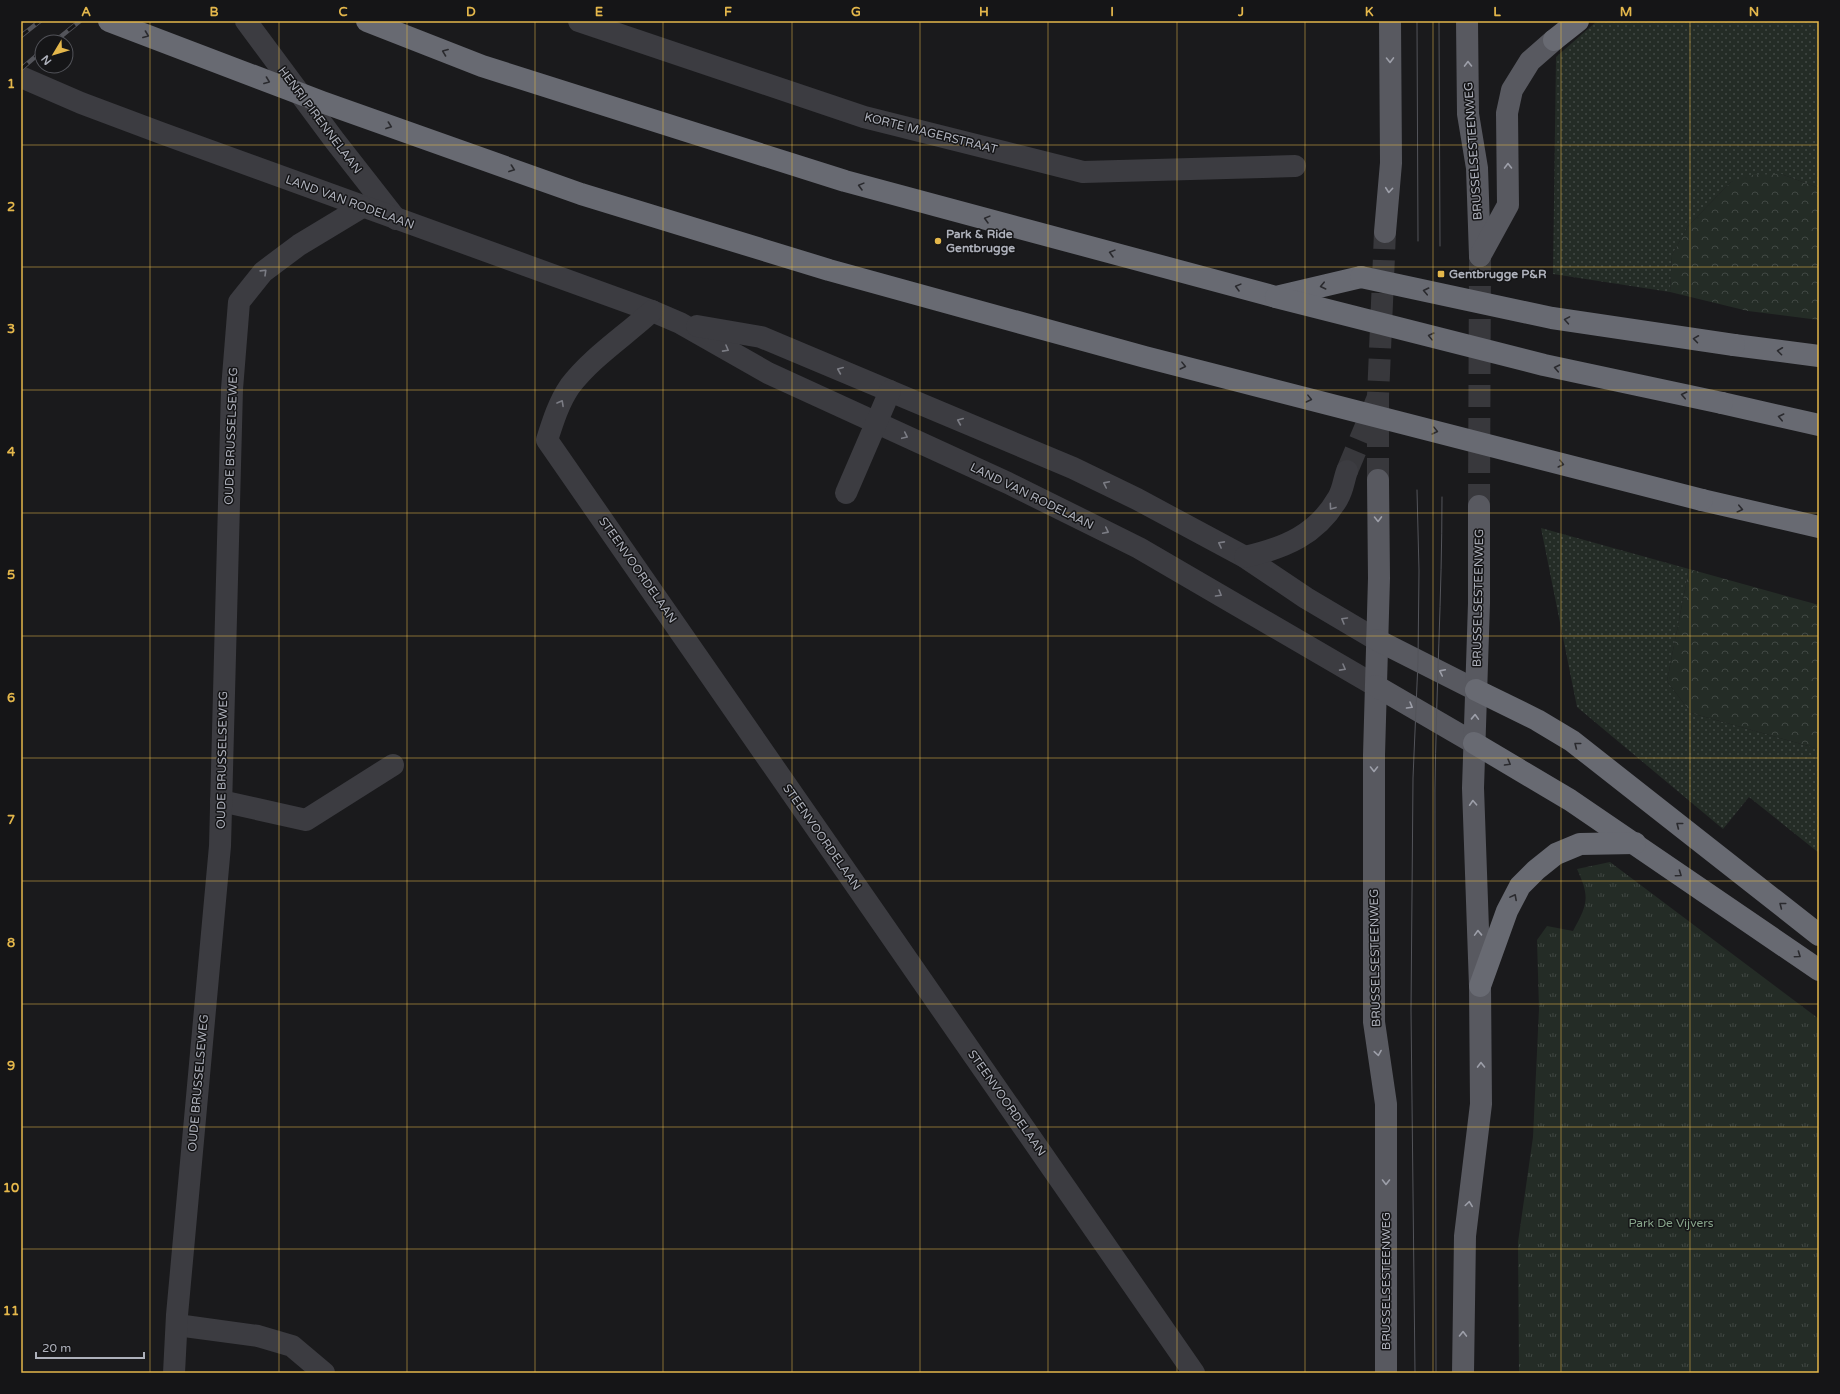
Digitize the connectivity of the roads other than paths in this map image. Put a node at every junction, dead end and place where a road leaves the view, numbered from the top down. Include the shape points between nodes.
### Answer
1 (109, 21) edge
2 (246, 21) edge
3 (367, 21) edge
4 (579, 21) edge
5 (1390, 21) edge
6 (1467, 21) edge
7 (1578, 21) edge
8 (1554, 40) joint
9 (21, 77) edge
10 (1295, 166) dead end
11 (362, 207) junction
12 (396, 219) junction
13 (1385, 232) tunnel mouth
14 (1276, 297) junction
15 (652, 311) junction
16 (680, 323) junction
17 (1819, 356) edge
18 (890, 391) junction
19 (876, 422) junction
20 (1819, 425) edge
21 (1347, 471) tunnel mouth
22 (1378, 480) tunnel mouth
23 (846, 493) dead end
24 (1479, 506) tunnel mouth
25 (1819, 527) edge
26 (1245, 557) junction
27 (1377, 640) junction
28 (1376, 686) junction
29 (1476, 690) junction
30 (1474, 743) junction
31 (393, 765) dead end
32 (221, 801) junction
33 (1635, 844) junction
34 (1819, 935) edge
35 (1819, 970) edge
36 (1480, 986) junction
37 (177, 1325) junction
38 (174, 1373) edge
39 (324, 1373) edge
40 (1194, 1373) edge
41 (1386, 1373) edge
42 (1463, 1373) edge

1 -> 25 highway, bridge via 322,102 581,194 829,270 1146,357 1702,500
2 - 12 street, HENRI PIRENNELAAN
14 -> 3 highway via 845,181 482,66
4 - 10 street, KORTE MAGERSTRAAT via 864,117 1083,172
5 -> 13 main road via 1391,163
6 - 8 main road, BRUSSELSESTEENWEG via 1468,114 1476,168 1480,256 1508,205 1507,112 1512,90 1530,61
7 - 8 highway
9 - 11 street, LAND VAN RODELAAN via 81,103
11 - 12 street, LAND VAN RODELAAN
32 -> 11 street, OUDE BRUSSELSEWEG via 232,389 239,302 263,272 299,245
12 - 15 street, LAND VAN RODELAAN
17 -> 14 highway, bridge via 1552,318 1361,277
20 -> 14 highway, bridge via 1544,365
15 - 16 street, LAND VAN RODELAAN
40 -> 15 street, STEENVOORDELAAN via 547,440 556,411 583,371
18 -> 16 street, LAND VAN RODELAAN via 760,337
16 -> 19 street, LAND VAN RODELAAN via 768,373
18 - 19 street
26 -> 18 street, LAND VAN RODELAAN via 1073,468
19 - 23 street
19 -> 28 street, LAND VAN RODELAAN via 1008,483 1139,548
21 -> 26 street via 1339,497 1322,520 1305,535 1283,547
22 -> 27 main road, BRUSSELSESTEENWEG
24 - 29 main road, BRUSSELSESTEENWEG via 1480,603
27 -> 26 street, LAND VAN RODELAAN via 1306,598
27 - 28 main road, BRUSSELSESTEENWEG
29 -> 27 main road, BRUSSELSESTEENWEG
28 -> 30 main road
28 -> 41 main road, BRUSSELSESTEENWEG via 1374,1022 1386,1104
30 -> 29 main road, BRUSSELSESTEENWEG
34 -> 29 highway via 1572,741 1543,723
30 -> 33 highway via 1570,800
36 -> 30 main road, BRUSSELSESTEENWEG via 1473,788
31 - 32 street via 306,820
32 - 37 street, OUDE BRUSSELSEWEG via 220,846
33 -> 35 highway
36 -> 33 highway via 1507,911 1520,886 1536,870 1556,854 1580,844
42 -> 36 main road, BRUSSELSESTEENWEG via 1465,1236 1482,1104
37 - 38 street, OUDE BRUSSELSEWEG
37 - 39 street via 258,1336 292,1346

